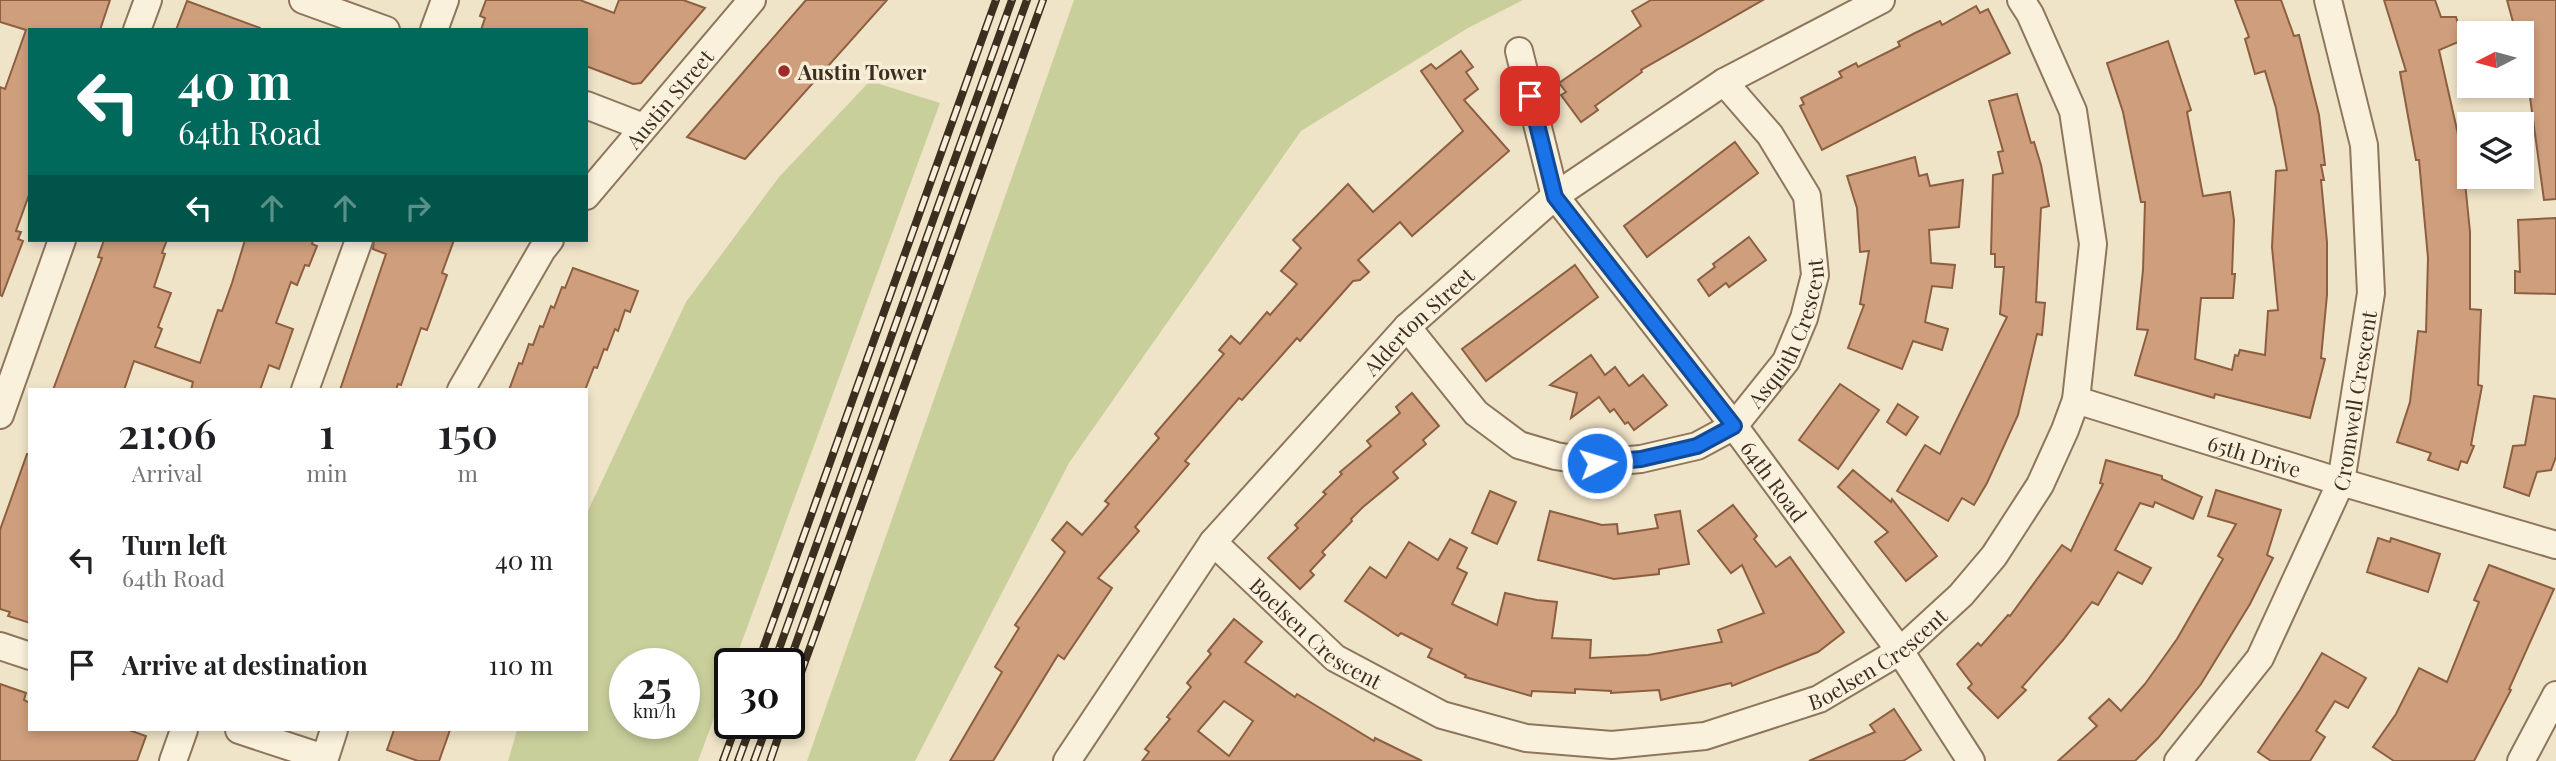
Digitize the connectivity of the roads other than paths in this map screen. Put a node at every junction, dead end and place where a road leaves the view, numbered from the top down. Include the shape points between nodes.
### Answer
1 (148, 0) edge
2 (303, 0) edge
3 (445, 0) edge
4 (751, 0) edge
5 (1881, 0) edge
6 (2021, 0) edge
7 (2328, 0) edge
8 (138, 28) edge
9 (380, 28) edge
10 (435, 28) edge
11 (1518, 51) dead end
12 (1724, 82) junction
13 (588, 106) edge
14 (643, 127) junction
15 (588, 194) edge
16 (1555, 197) junction
17 (61, 242) edge
18 (358, 242) edge
19 (548, 242) edge
20 (1406, 327) junction
21 (307, 388) edge
22 (462, 388) edge
23 (2076, 400) junction
24 (0, 415) edge
25 (1734, 426) junction
26 (2341, 482) junction
27 (1213, 542) junction
28 (2556, 545) edge
29 (0, 646) edge
30 (1900, 651) junction
31 (28, 655) edge
32 (2556, 695) edge
33 (184, 731) edge
34 (242, 731) edge
35 (334, 731) edge
36 (1612, 753) edge
37 (324, 760) edge
38 (173, 761) edge
39 (1067, 761) edge
40 (1971, 761) edge
41 (2178, 761) edge
42 (2521, 761) edge

1 - 8 street
2 - 9 street
3 - 10 street
4 - 14 street, Austin Street
5 - 12 street, Alderton Street
6 - 23 street, Boelsen Crescent via 2073,111 2093,244
7 - 26 street, Cromwell Crescent via 2364,145 2371,293
11 - 16 street, 64th Road
12 - 16 street, Alderton Street
12 - 25 street, Asquith Crescent via 1770,135 1807,196 1815,275 1786,361
13 - 14 street
14 - 15 street, Austin Street
16 - 20 street, Alderton Street
16 - 25 street, 64th Road
17 - 24 street
18 - 21 street
19 - 22 street
20 - 25 street, Asquith Crescent via 1476,413 1531,449 1597,463 1641,459 1697,446
20 - 27 street, Alderton Street
23 - 26 street, 65th Drive
23 - 30 street, Boelsen Crescent via 2040,485 1994,555 1961,595
25 - 30 street, 64th Road
26 - 28 street, 65th Drive
26 - 41 street, Cromwell Crescent via 2260,658
27 - 36 street, Boelsen Crescent via 1335,658 1442,715 1526,738
27 - 39 street, Alderton Street
29 - 31 street
30 - 36 street, Boelsen Crescent via 1819,699 1705,736
30 - 40 street, 64th Road
32 - 42 street
33 - 38 street
34 - 37 street
35 - 37 street

